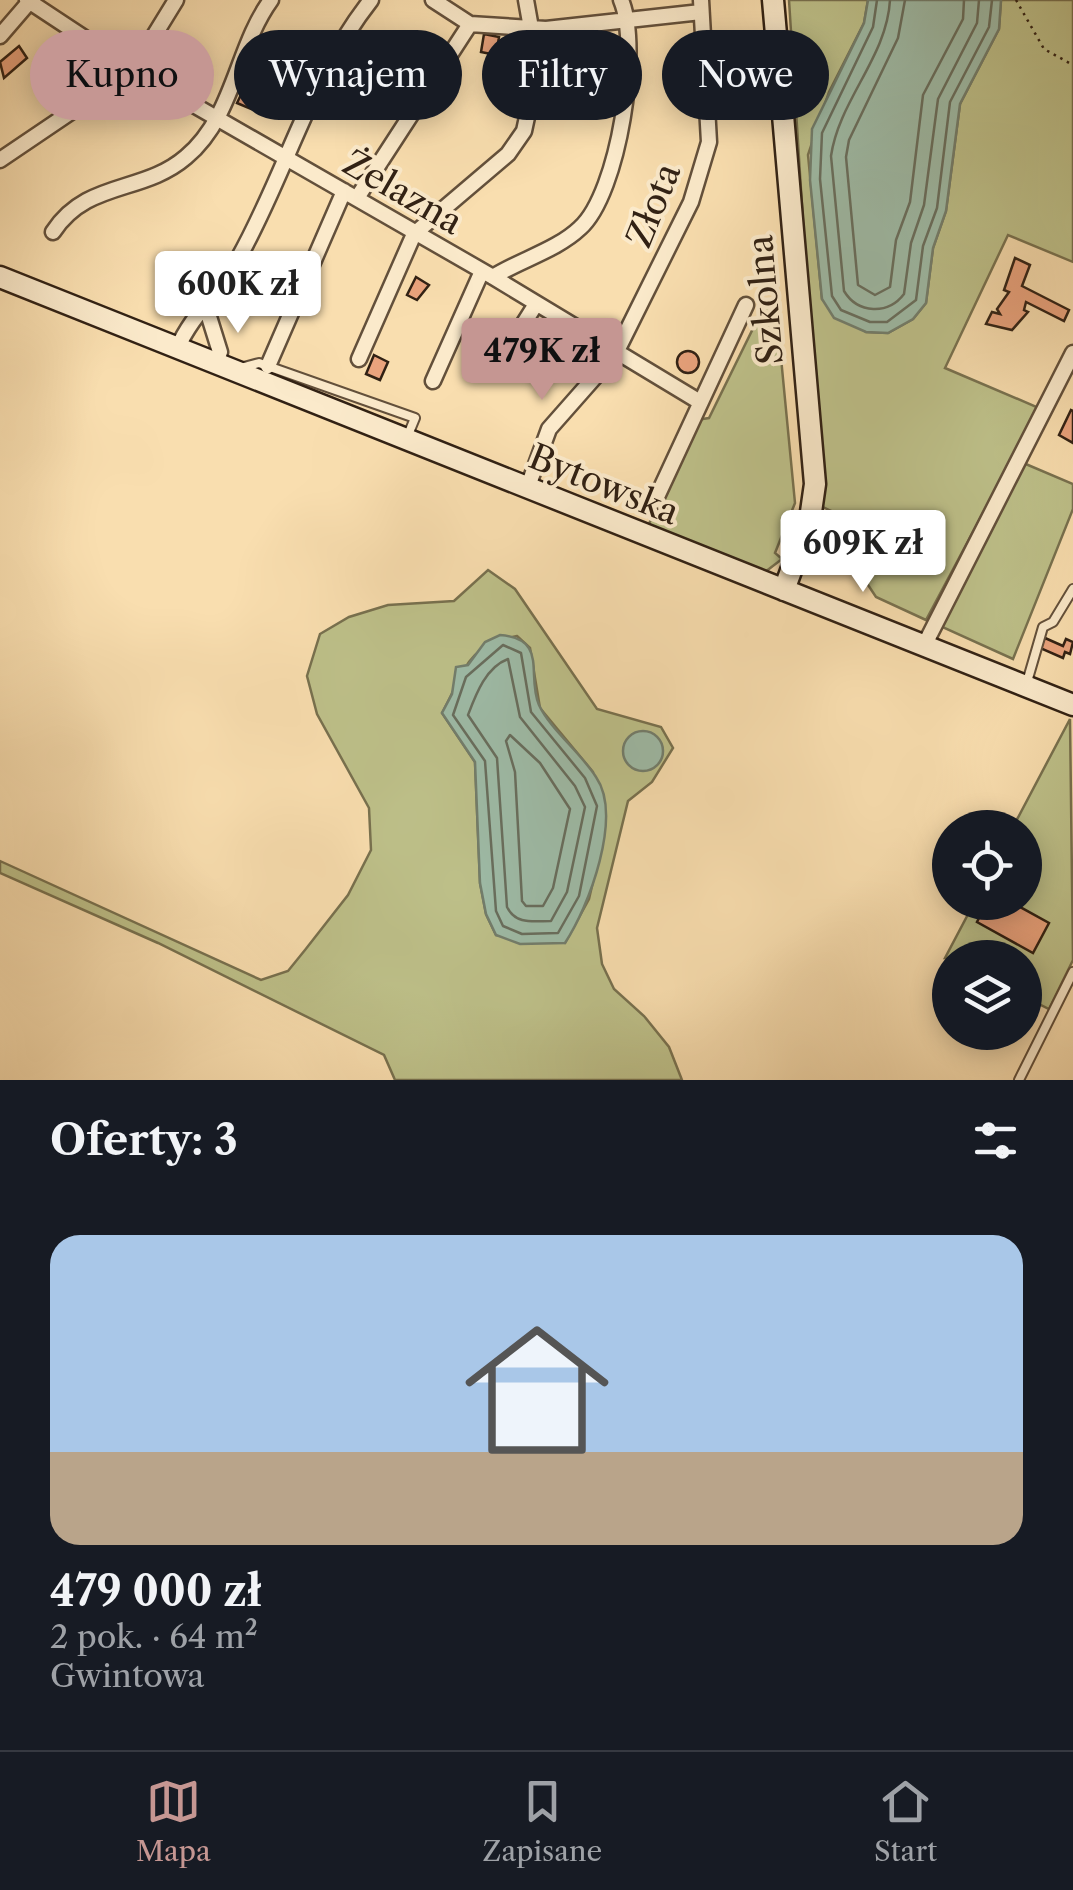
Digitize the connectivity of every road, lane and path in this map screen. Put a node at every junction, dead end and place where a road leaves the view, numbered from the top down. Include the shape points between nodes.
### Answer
1 (176, 0) edge
2 (270, 0) edge
3 (371, 0) edge
4 (433, 0) edge
5 (526, 0) edge
6 (621, 0) edge
7 (772, 0) edge
8 (1016, 0) edge
9 (30, 1) edge
10 (701, 6) edge
11 (625, 20) junction
12 (470, 24) junction
13 (538, 28) junction
14 (73, 30) edge
15 (158, 30) edge
16 (0, 36) edge
17 (1073, 65) edge
18 (214, 117) edge
19 (217, 119) junction
20 (59, 120) edge
21 (0, 160) edge
22 (284, 160) junction
23 (350, 195) junction
24 (53, 232) dead end
25 (414, 234) junction
26 (488, 274) junction
27 (0, 277) edge
28 (536, 304) junction
29 (746, 305) dead end
30 (206, 307) junction
31 (178, 348) junction
32 (616, 353) junction
33 (1073, 353) edge
34 (359, 359) dead end
35 (215, 363) junction
36 (498, 364) dead end
37 (268, 366) junction
38 (238, 372) junction
39 (433, 381) dead end
40 (700, 402) junction
41 (406, 440) junction
42 (527, 489) junction
43 (655, 501) dead end
44 (1073, 589) edge
45 (784, 590) junction
46 (924, 646) junction
47 (1026, 687) junction
48 (1073, 705) edge
49 (1073, 972) edge
50 (1019, 1080) edge

1 - 15 street
2 - 19 street
3 - 22 street via 336,46
4 - 12 street
5 - 13 street
6 - 11 street
7 - 45 main road, Szkolna via 815,484 810,519
8 - 17 path via 1044,49
9 - 14 street, Żelazna
9 - 16 street
10 - 11 street
10 - 32 street, Złota via 710,142 692,202
11 - 13 street
11 - 26 street via 622,110 598,202 581,228
12 - 13 street
12 - 23 street
13 - 25 street via 524,131 508,154
18 - 19 street, Żelazna
19 - 22 street, Żelazna
19 - 24 street via 186,158 87,196
20 - 21 street
22 - 23 street, Żelazna
22 - 30 street via 236,262
23 - 25 street, Żelazna
23 - 37 street
25 - 26 street, Żelazna
25 - 34 street
26 - 28 street, Żelazna
26 - 39 street
27 - 31 main road, Bytowska
28 - 32 street, Żelazna
28 - 36 street
29 - 40 street
30 - 31 street
30 - 35 street via 220,352
31 - 35 main road, Bytowska
32 - 40 street, Żelazna
32 - 42 street, Złota via 549,428
33 - 46 street
35 - 38 main road, Bytowska
37 - 38 lane via 242,364
37 - 41 lane via 415,418
38 - 41 main road, Bytowska
40 - 43 street
41 - 42 main road, Bytowska
42 - 45 main road, Bytowska
44 - 47 lane via 1044,627
45 - 46 main road, Bytowska
46 - 47 main road, Bytowska
47 - 48 main road, Bytowska
49 - 50 lane

